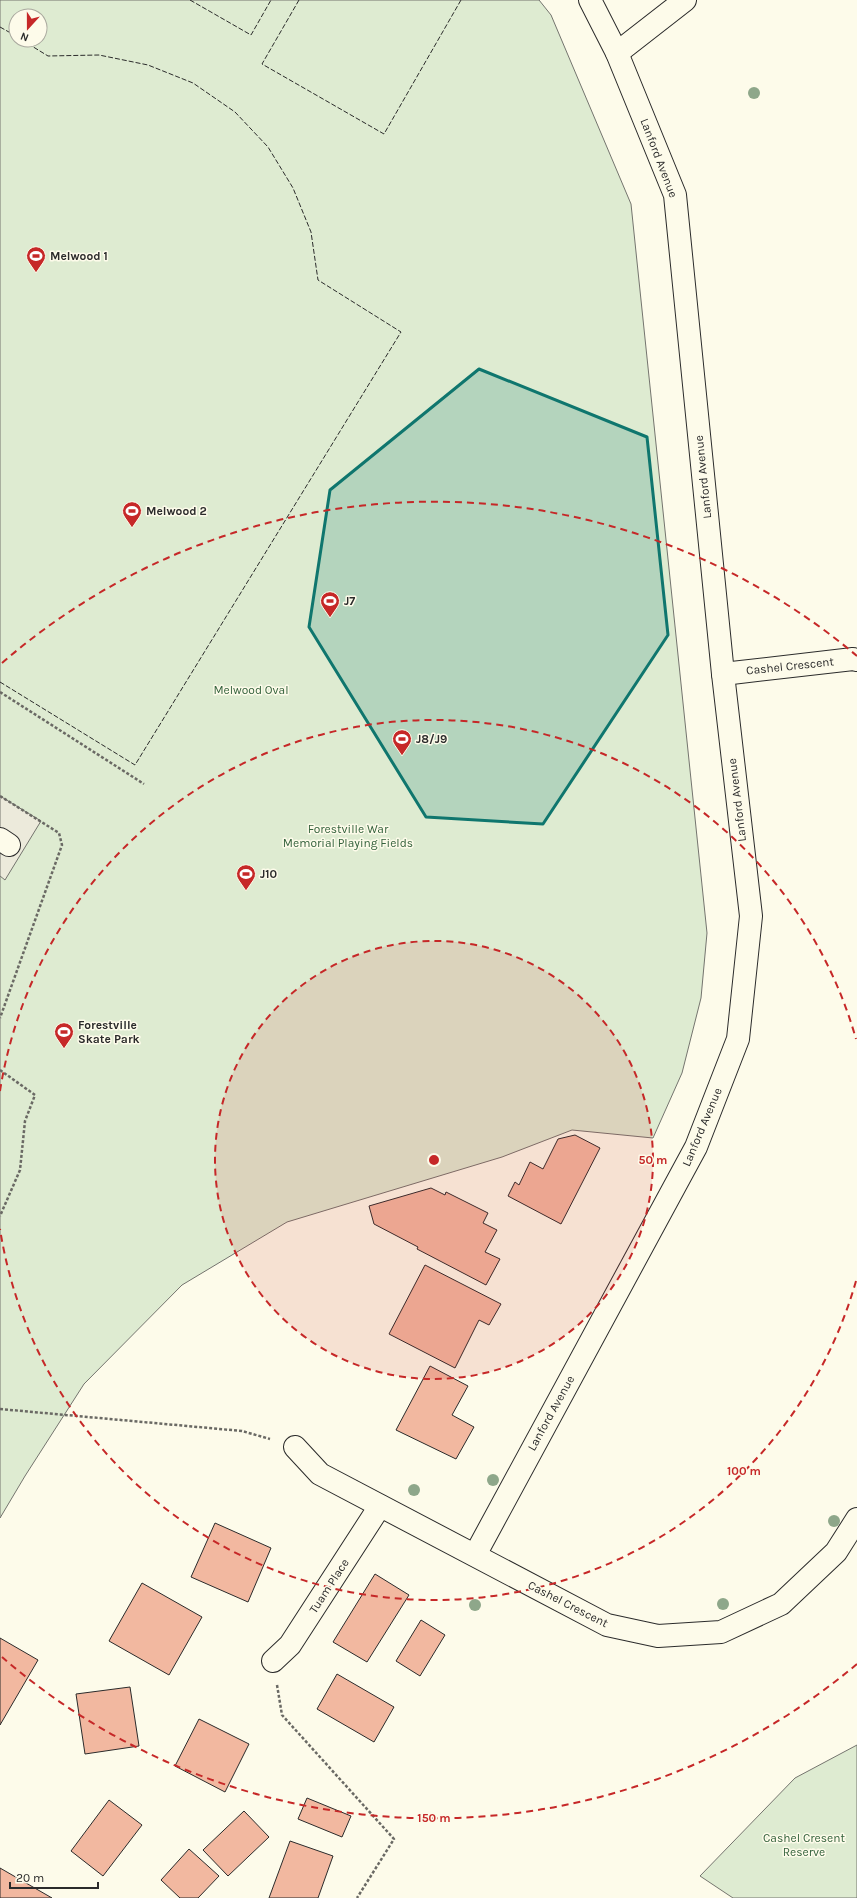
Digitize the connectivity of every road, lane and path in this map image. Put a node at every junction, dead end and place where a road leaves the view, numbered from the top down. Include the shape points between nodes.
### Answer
1 (590, 0) edge
2 (685, 0) edge
3 (617, 53) junction
4 (857, 660) edge
5 (723, 674) junction
6 (0, 692) edge
7 (144, 784) dead end
8 (0, 796) edge
9 (0, 1018) edge
10 (0, 1070) edge
11 (0, 1216) edge
12 (0, 1409) edge
13 (295, 1447) joint
14 (380, 1506) junction
15 (857, 1519) edge
16 (475, 1555) junction
17 (273, 1661) joint
18 (357, 1898) edge

1 - 3 street, Lanford Avenue
2 - 3 street
3 - 5 street, Lanford Avenue via 675,195
4 - 5 street, Cashel Crescent
5 - 16 street, Lanford Avenue via 751,916 738,1039 696,1147
6 - 7 path
8 - 9 path via 59,833 62,845
10 - 11 path via 35,1095 25,1121 20,1170
12 - 13 path via 242,1431
13 - 14 street, Cashel Crescent via 320,1474
14 - 16 street, Cashel Crescent
14 - 17 street, Tuam Place via 290,1645
15 - 16 street, Cashel Crescent via 836,1552 781,1604 721,1632 658,1636 607,1625
17 - 18 path via 282,1715 394,1839

